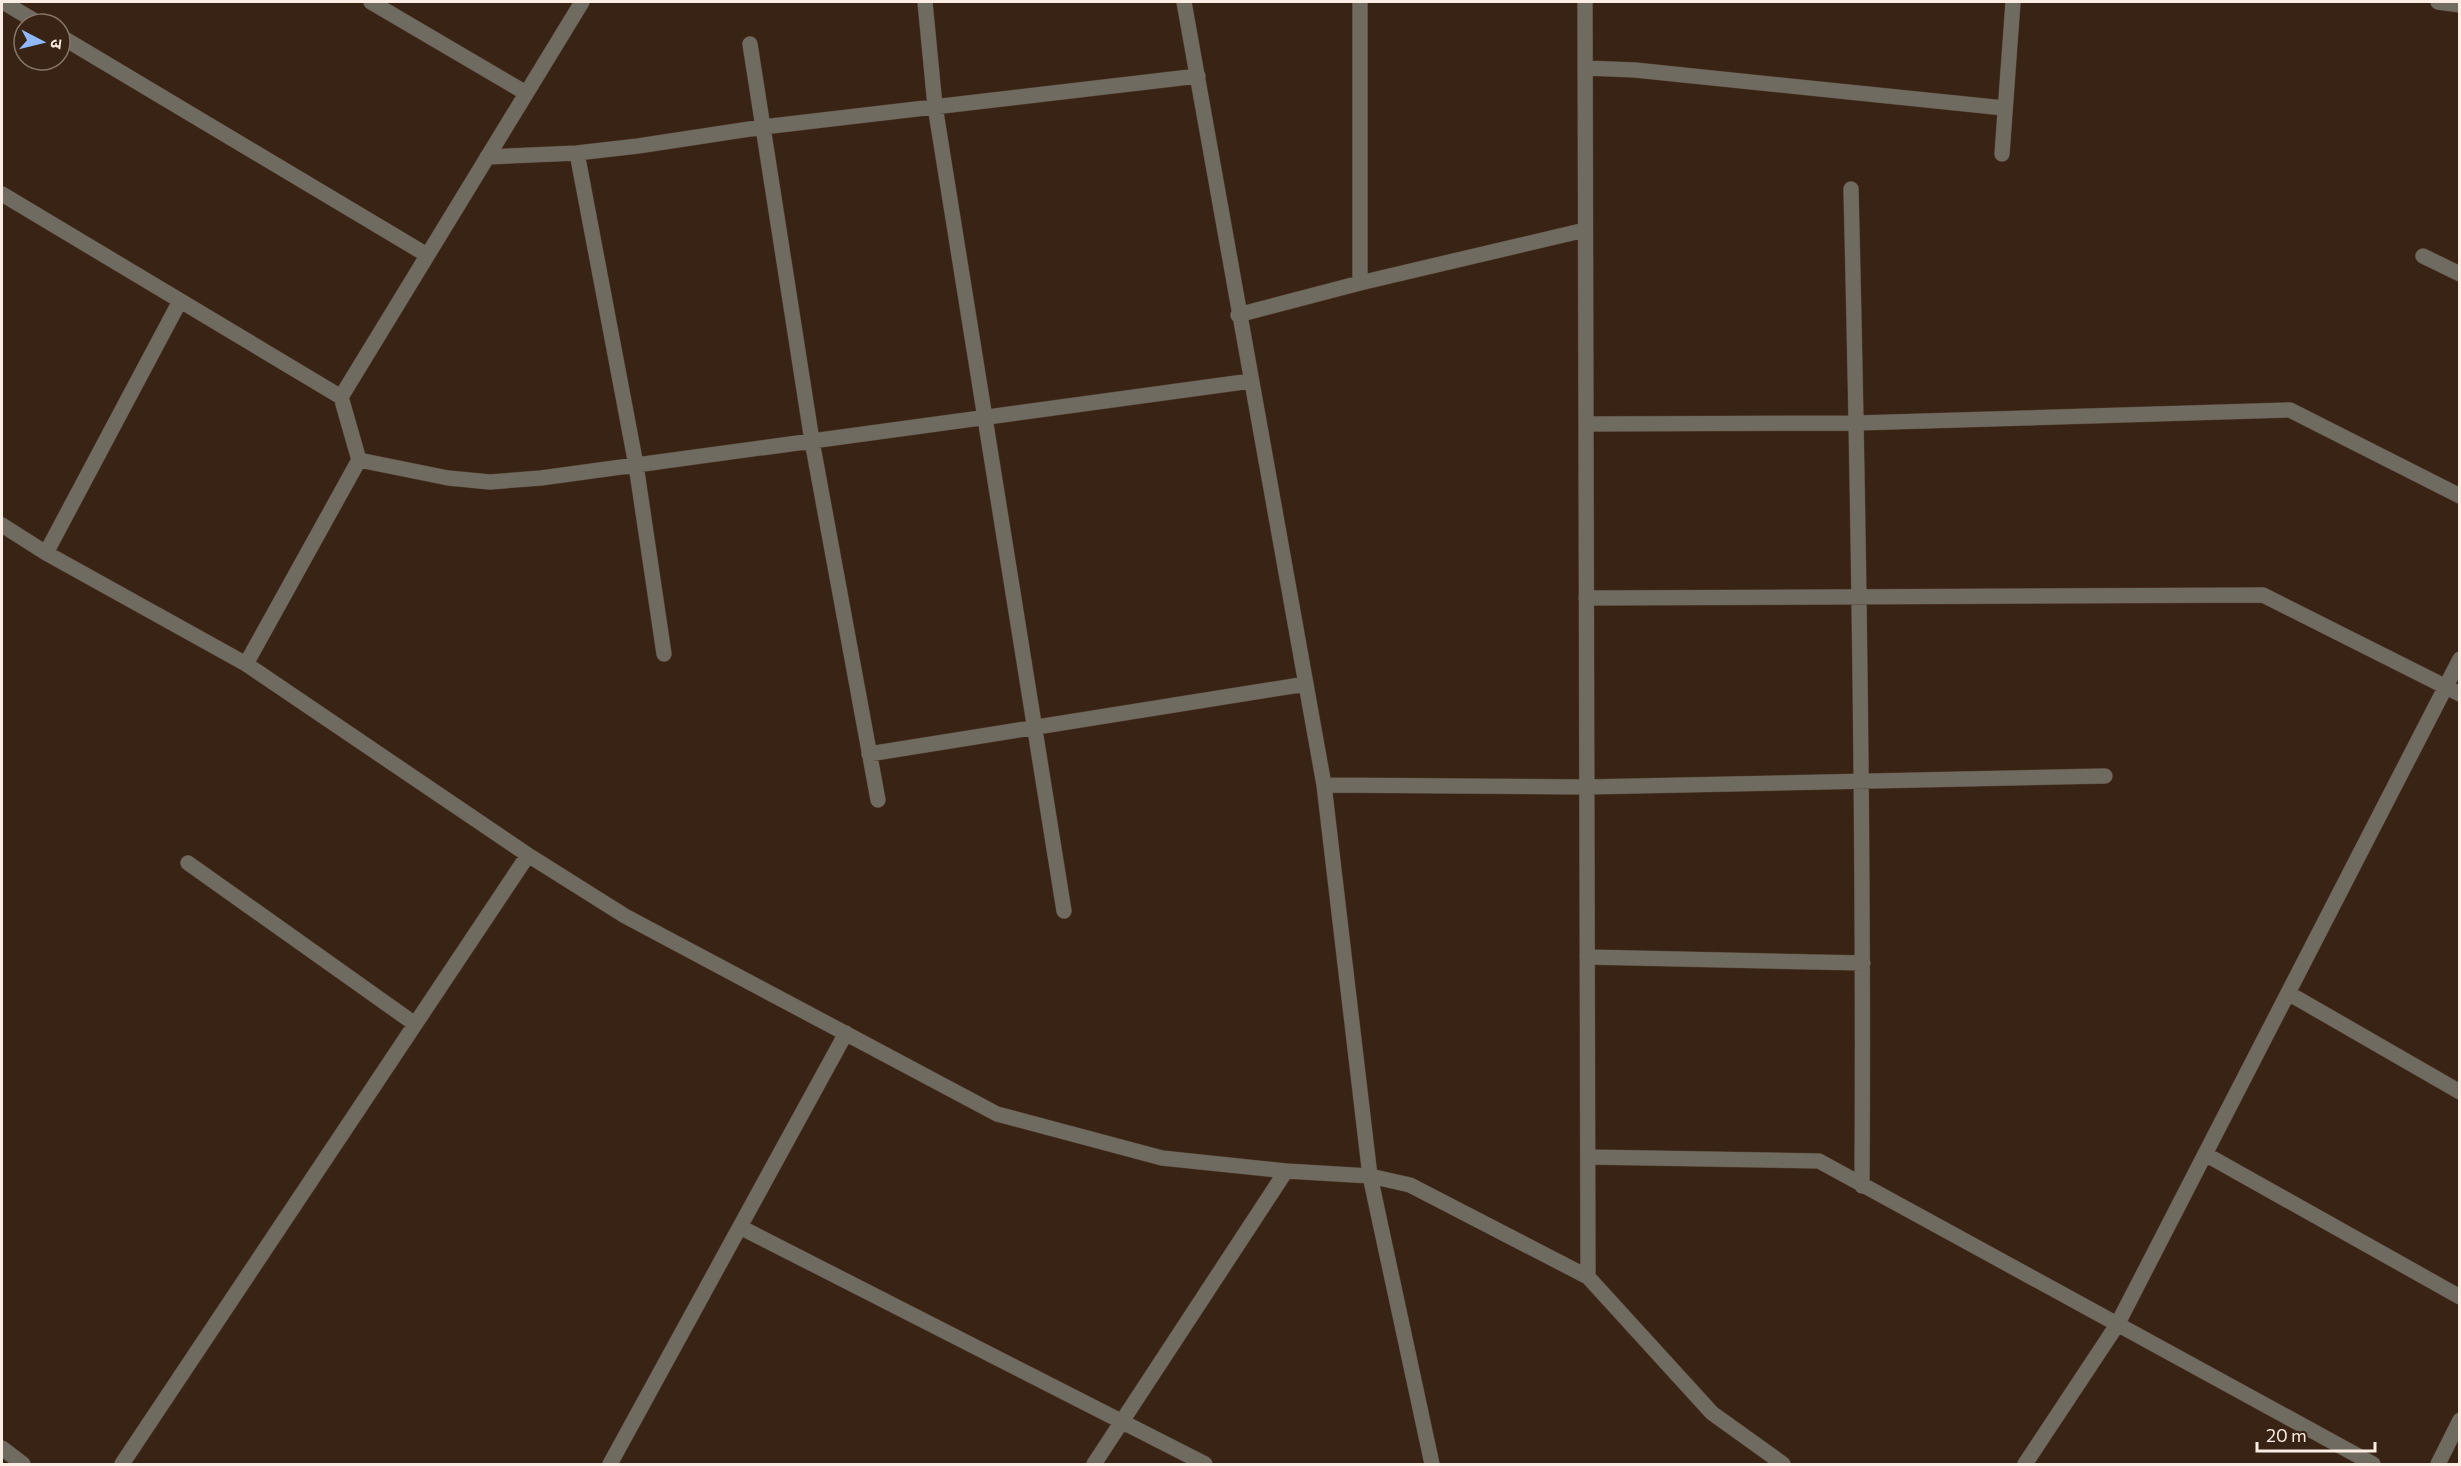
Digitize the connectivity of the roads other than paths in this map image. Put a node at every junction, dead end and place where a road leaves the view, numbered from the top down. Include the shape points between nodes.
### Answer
1 (3, 2) edge
2 (371, 2) edge
3 (582, 2) edge
4 (925, 2) edge
5 (1184, 2) edge
6 (1360, 2) edge
7 (1585, 2) edge
8 (2013, 2) edge
9 (2438, 2) edge
10 (2460, 5) edge
11 (20, 12) edge
12 (72, 43) edge
13 (750, 44) dead end
14 (1585, 68) junction
15 (1198, 76) junction
16 (526, 93) junction
17 (935, 106) junction
18 (2004, 108) junction
19 (763, 127) junction
20 (576, 153) junction
21 (2002, 154) dead end
22 (487, 158) junction
23 (1851, 189) dead end
24 (2, 194) edge
25 (1585, 230) junction
26 (427, 255) junction
27 (2423, 256) dead end
28 (2460, 274) edge
29 (1360, 283) junction
30 (180, 301) junction
31 (1238, 315) junction
32 (1251, 381) junction
33 (341, 397) junction
34 (986, 417) junction
35 (1857, 423) junction
36 (1586, 424) junction
37 (812, 441) junction
38 (359, 460) junction
39 (636, 465) junction
40 (2460, 496) edge
41 (2, 525) edge
42 (46, 553) junction
43 (1860, 596) junction
44 (1586, 598) junction
45 (664, 654) dead end
46 (2460, 659) edge
47 (246, 664) junction
48 (1306, 684) junction
49 (2445, 687) junction
50 (2460, 694) edge
51 (1036, 728) junction
52 (869, 754) junction
53 (2105, 776) dead end
54 (1862, 781) junction
55 (1324, 785) junction
56 (1587, 787) junction
57 (878, 800) dead end
58 (528, 855) junction
59 (188, 863) dead end
60 (1064, 911) dead end
61 (1587, 957) junction
62 (1863, 963) junction
63 (2288, 993) junction
64 (415, 1024) junction
65 (846, 1033) junction
66 (2460, 1092) edge
67 (2205, 1154) junction
68 (1588, 1157) junction
69 (1286, 1171) junction
70 (1370, 1176) junction
71 (1862, 1186) junction
72 (740, 1227) junction
73 (1588, 1277) junction
74 (2460, 1298) edge
75 (2117, 1325) junction
76 (2460, 1420) edge
77 (1122, 1421) junction
78 (2, 1449) edge
79 (23, 1464) edge
80 (122, 1464) edge
81 (610, 1464) edge
82 (1094, 1464) edge
83 (1205, 1464) edge
84 (1432, 1464) edge
85 (1783, 1464) edge
86 (2025, 1464) edge
87 (2373, 1464) edge
88 (2438, 1464) edge

1 - 11 street
2 - 16 street
3 - 16 street
4 - 17 street
5 - 15 street
6 - 29 street
7 - 14 street
8 - 18 street
9 - 10 street
12 - 26 street
13 - 19 street
14 - 18 street
14 - 25 street
15 - 17 street
15 - 31 street
16 - 22 street
17 - 19 street
17 - 34 street
18 - 21 street
19 - 20 street
19 - 37 street
20 - 22 street
20 - 39 street
22 - 26 street
23 - 35 street
24 - 30 street
25 - 29 street
25 - 36 street
26 - 33 street
27 - 28 street
29 - 31 street
30 - 33 street
30 - 42 street
31 - 32 street
32 - 34 street
32 - 48 street
33 - 38 street
34 - 37 street
34 - 51 street
35 - 36 street
35 - 40 street via 2290,410
35 - 43 street
36 - 44 street
37 - 39 street
37 - 52 street
38 - 39 street via 448,478 490,482
38 - 47 street
39 - 45 street
41 - 42 street
42 - 47 street
43 - 44 street
43 - 49 street via 2263,595
43 - 54 street
44 - 56 street
46 - 49 street
47 - 58 street
48 - 51 street
48 - 55 street
49 - 50 street
49 - 63 street
51 - 52 street
51 - 60 street
52 - 57 street
53 - 54 street
54 - 56 street
54 - 62 street
55 - 56 street
55 - 70 street
56 - 61 street
58 - 64 street
58 - 65 street via 624,916
59 - 64 street
61 - 62 street
61 - 68 street
62 - 71 street
63 - 66 street
63 - 67 street
64 - 80 street
65 - 69 street via 997,1114 1162,1158
65 - 72 street
67 - 74 street
67 - 75 street
68 - 71 street via 1819,1161
68 - 73 street
69 - 70 street
69 - 77 street
70 - 73 street via 1410,1185
70 - 84 street
71 - 75 street
72 - 77 street
72 - 81 street
73 - 85 street via 1712,1413
75 - 86 street
75 - 87 street
76 - 88 street
77 - 82 street
77 - 83 street
78 - 79 street

